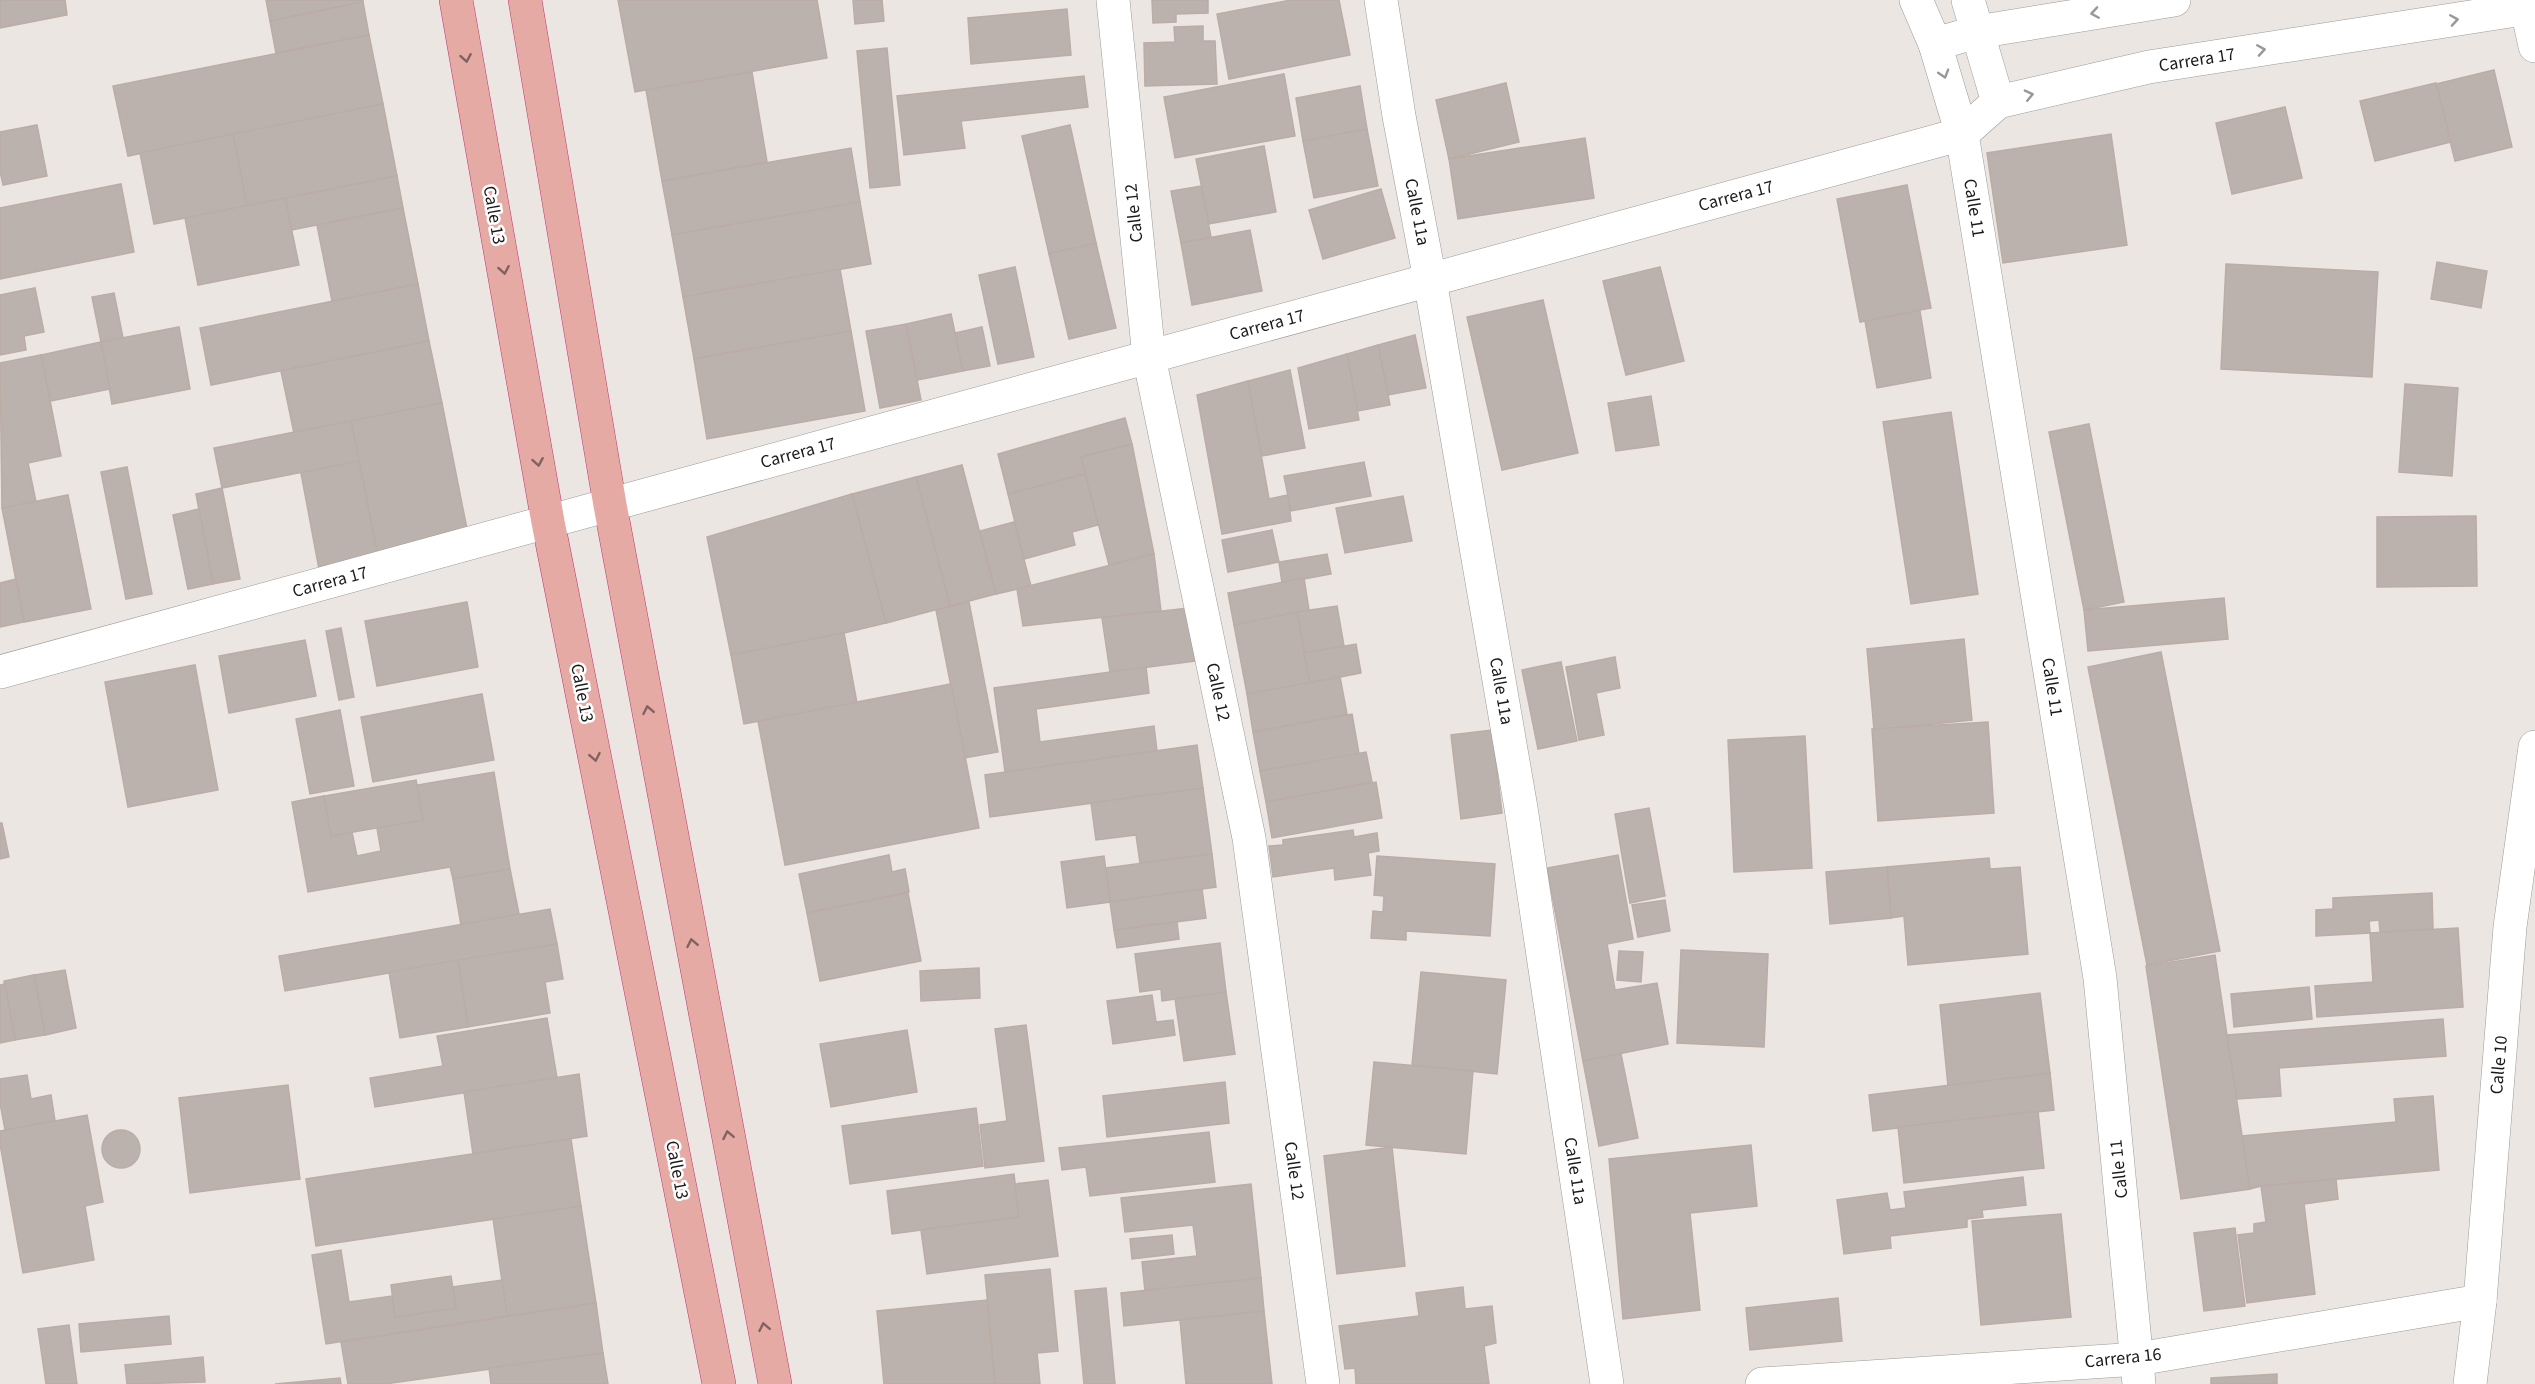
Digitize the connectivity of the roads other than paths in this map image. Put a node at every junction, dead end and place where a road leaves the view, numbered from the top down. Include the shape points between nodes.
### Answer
1 (456, 0) edge
2 (525, 0) edge
3 (1113, 0) edge
4 (1381, 0) edge
5 (1916, 0) edge
6 (1968, 0) edge
7 (2174, 0) edge
8 (2529, 5) edge
9 (1977, 32) junction
10 (1935, 44) junction
11 (2535, 46) edge
12 (1998, 102) junction
13 (1962, 134) junction
14 (1430, 280) junction
15 (1149, 357) junction
16 (610, 505) junction
17 (548, 522) junction
18 (0, 672) edge
19 (2535, 747) edge
20 (2480, 1301) junction
21 (2138, 1372) edge
22 (719, 1384) edge
23 (775, 1384) edge
24 (1323, 1384) edge
25 (1607, 1384) edge
26 (1762, 1384) edge
27 (2470, 1384) edge

1 -> 17 highway, Calle 13
2 - 16 highway
3 - 15 street, Calle 12
4 - 14 street, Calle 11a
5 - 10 street, Calle 11
6 - 9 street
7 -> 9 street
8 - 11 street
12 -> 8 street, Carrera 17 via 2149,67
9 - 10 street
9 - 12 street
10 -> 13 street, Calle 11
12 - 13 street, Carrera 17
13 - 14 street, Carrera 17
13 - 21 street, Calle 11 via 2100,978
14 - 15 street, Carrera 17
14 - 25 street, Calle 11a via 1521,808
15 - 16 street, Carrera 17
15 - 24 street, Calle 12 via 1249,838
16 - 17 street, Carrera 17
23 -> 16 highway
17 - 18 street, Carrera 17
17 -> 22 highway, Calle 13
19 - 20 street, Calle 10 via 2510,927
20 - 21 street, Carrera 16
20 - 27 street, Calle 10
21 - 26 street, Carrera 16

